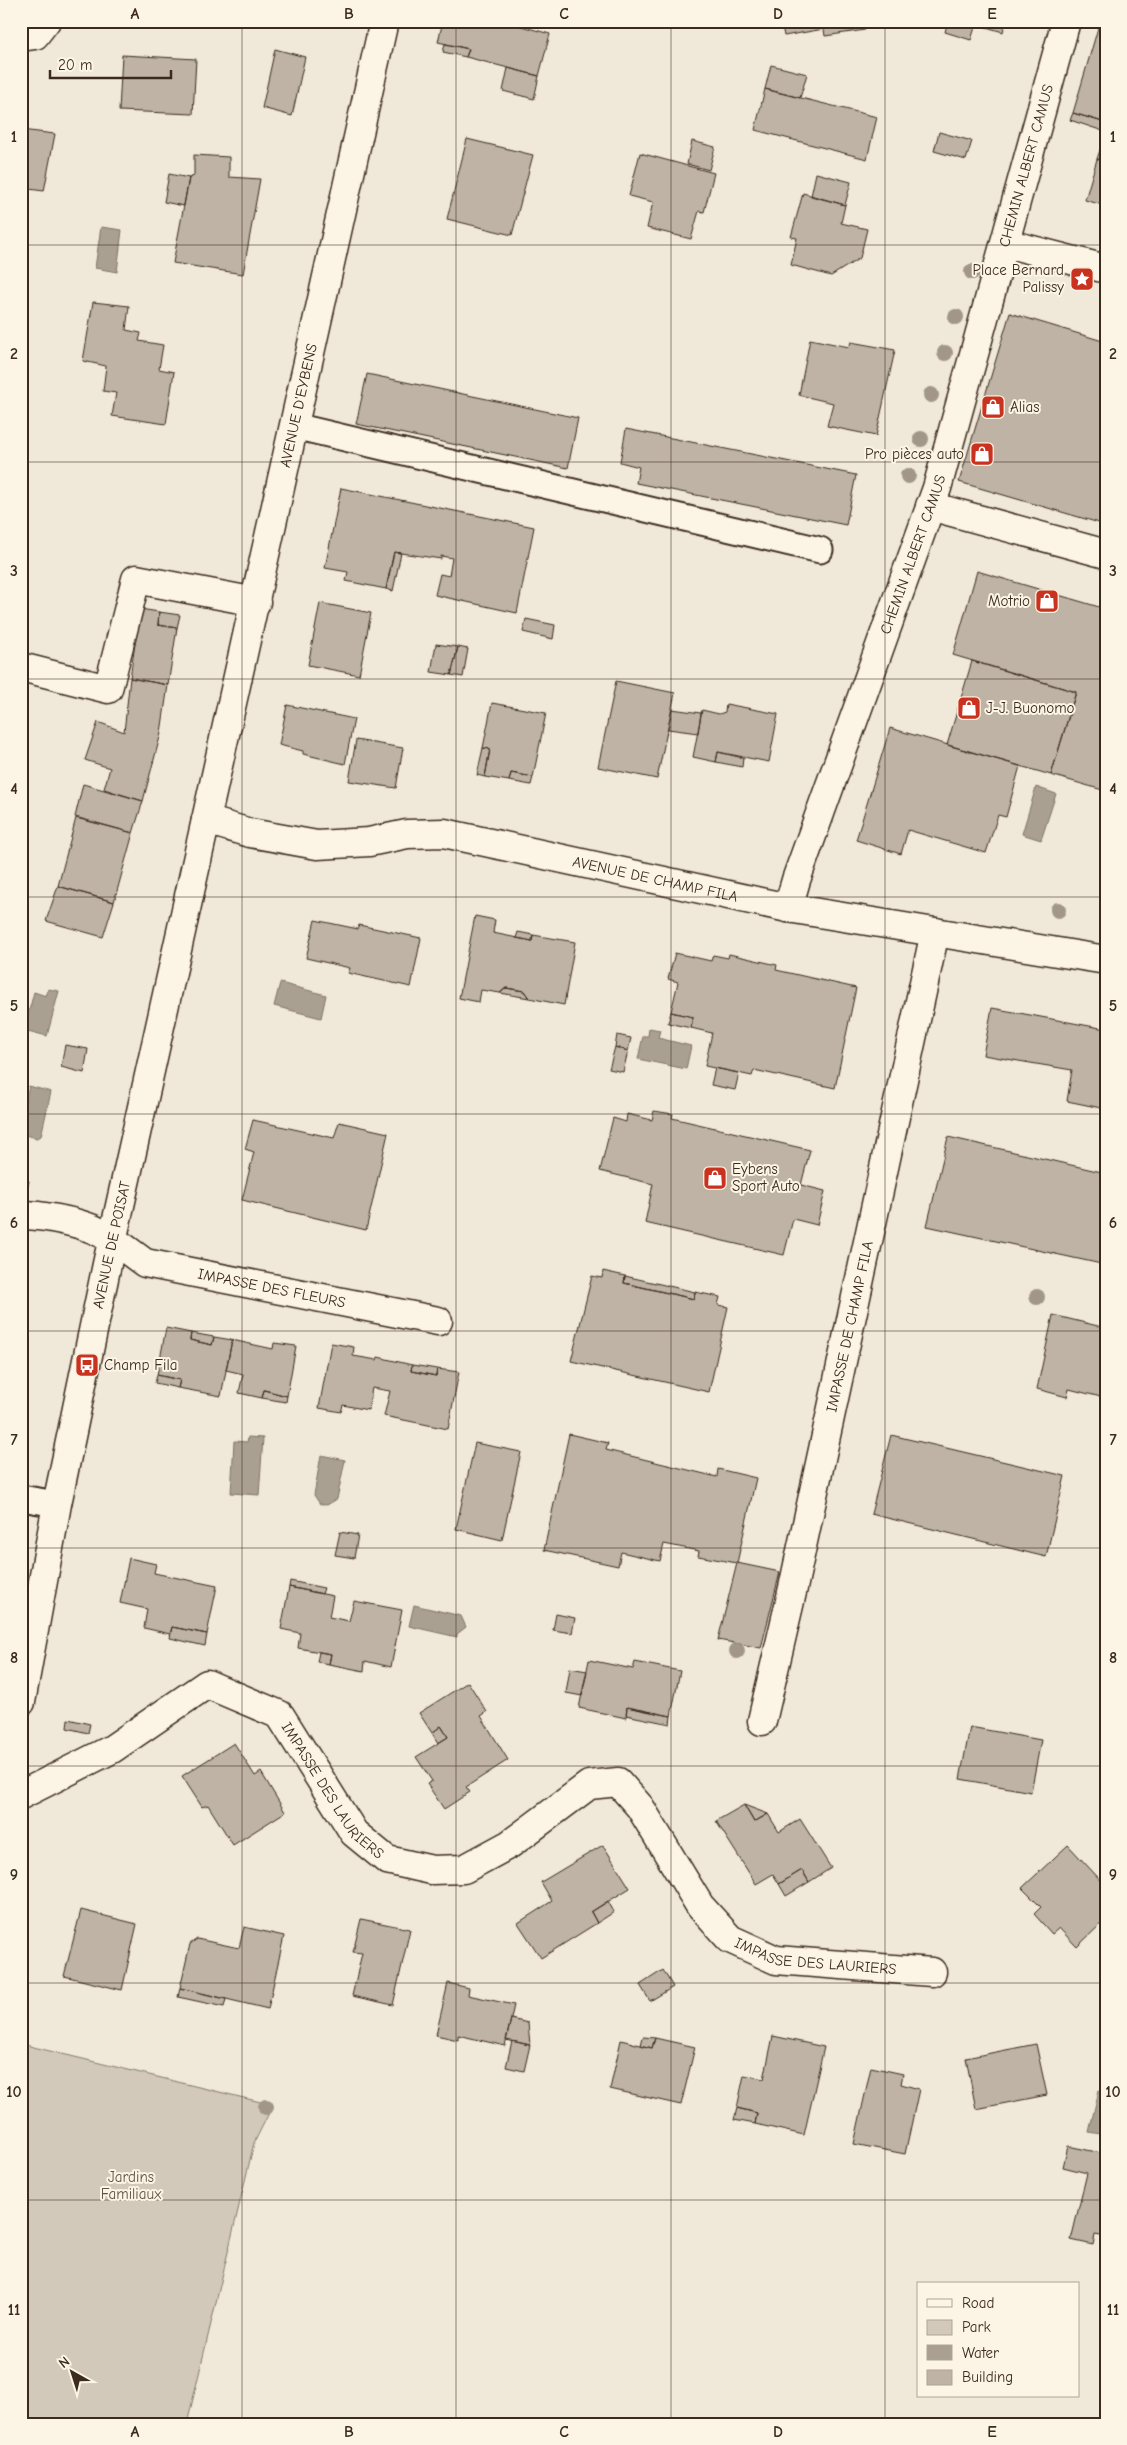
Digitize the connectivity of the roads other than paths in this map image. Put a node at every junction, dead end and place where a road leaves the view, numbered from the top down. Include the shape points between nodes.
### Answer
1 (46, 21) edge
2 (384, 21) edge
3 (1066, 21) edge
4 (21, 37) edge
5 (1005, 244) junction
6 (1106, 269) edge
7 (294, 426) junction
8 (930, 506) junction
9 (820, 550) dead end
10 (1106, 554) edge
11 (256, 602) junction
12 (21, 667) edge
13 (214, 789) joint
14 (206, 820) junction
15 (788, 908) junction
16 (935, 932) junction
17 (1106, 960) edge
18 (21, 1215) edge
19 (112, 1240) junction
20 (438, 1321) dead end
21 (21, 1498) edge
22 (57, 1504) junction
23 (21, 1702) edge
24 (762, 1722) dead end
25 (21, 1795) edge
26 (932, 1972) dead end

1 - 4 street via 35,35
2 - 7 street, AVENUE D'EYBENS
3 - 5 street, CHEMIN ALBERT CAMUS
5 - 6 street
5 - 8 street, CHEMIN ALBERT CAMUS
7 - 9 lane
7 - 11 street, AVENUE D'EYBENS
8 - 10 street
8 - 15 street, CHEMIN ALBERT CAMUS
11 - 12 street via 136,579 108,689
11 - 13 street, AVENUE D'EYBENS
13 - 14 street, AVENUE DE POISAT
14 - 15 street, AVENUE DE CHAMP FILA via 250,833 317,845 444,833
14 - 19 street, AVENUE DE POISAT
15 - 16 street, AVENUE DE CHAMP FILA
16 - 17 street, AVENUE DE CHAMP FILA
16 - 24 street, IMPASSE DE CHAMP FILA
18 - 19 street, IMPASSE DES FLEURS via 37,1215 93,1229
19 - 20 street, IMPASSE DES FLEURS via 145,1263
19 - 22 street, AVENUE DE POISAT
21 - 22 lane
22 - 23 street, AVENUE DE POISAT
25 - 26 street, IMPASSE DES LAURIERS via 112,1749 207,1684 280,1715 354,1833 387,1860 432,1870 464,1869 510,1844 588,1785 618,1782 640,1807 700,1906 730,1939 776,1960

